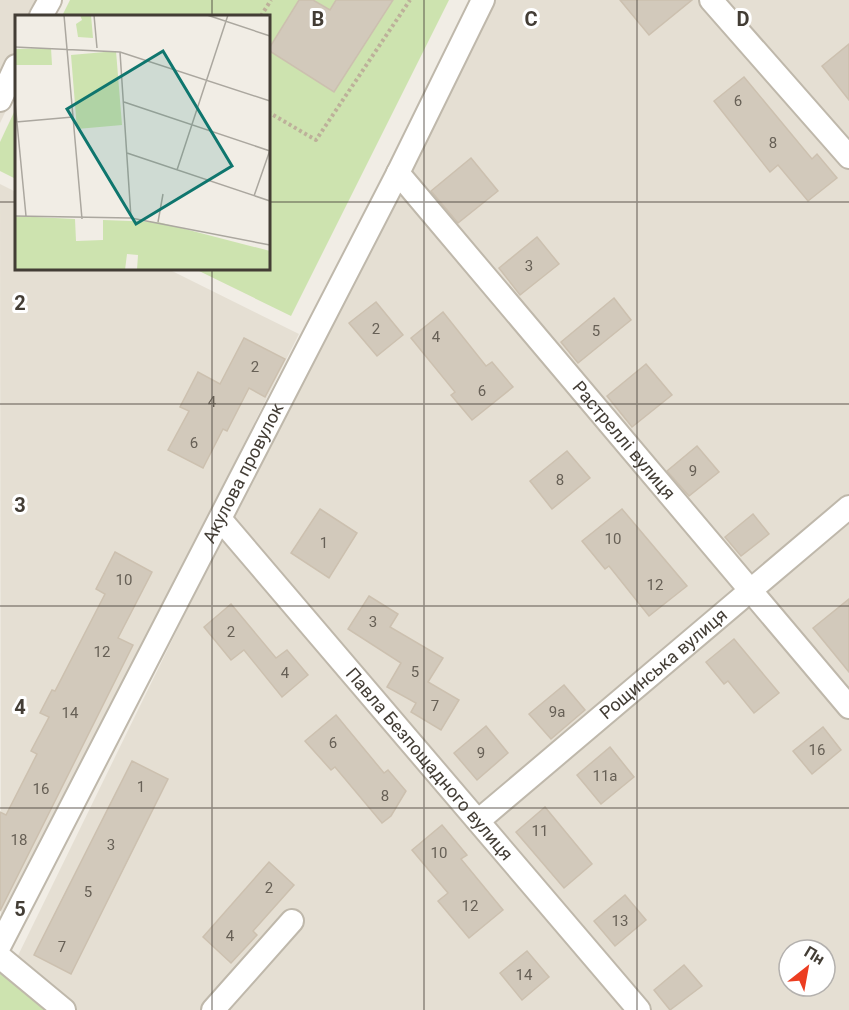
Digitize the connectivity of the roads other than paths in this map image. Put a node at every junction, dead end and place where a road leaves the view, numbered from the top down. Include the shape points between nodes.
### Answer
1 (50, 0) edge
2 (483, 0) edge
3 (711, 0) edge
4 (42, 15) edge
5 (9, 73) edge
6 (0, 100) edge
7 (849, 157) edge
8 (398, 173) junction
9 (849, 507) edge
10 (220, 520) junction
11 (750, 592) junction
12 (849, 707) edge
13 (478, 821) junction
14 (292, 921) dead end
15 (0, 945) edge
16 (0, 957) edge
17 (64, 1010) edge
18 (213, 1010) edge
19 (639, 1010) edge

1 - 4 street
2 - 8 street, Акулова провулок
3 - 7 street
5 - 6 street
8 - 10 street, Акулова провулок
8 - 11 street, Растреллі вулиця
9 - 11 street, Рощинська вулиця
10 - 13 street, Павла Безпощадного вулиця
10 - 15 street, Акулова провулок
11 - 12 street, Растреллі вулиця
11 - 13 street, Рощинська вулиця
13 - 19 street, Павла Безпощадного вулиця
14 - 18 street
16 - 17 street

